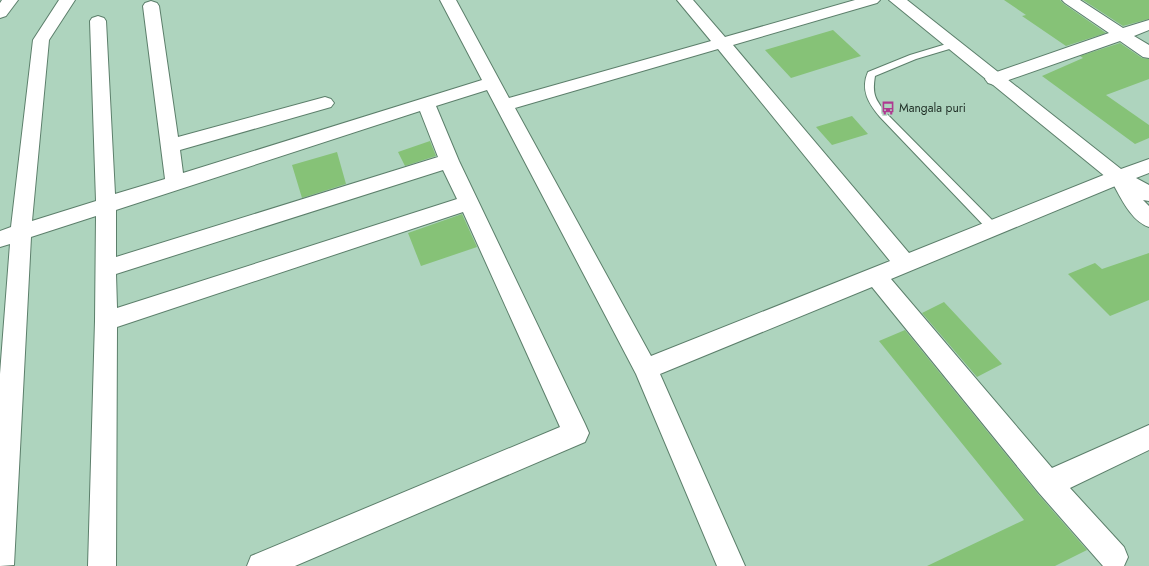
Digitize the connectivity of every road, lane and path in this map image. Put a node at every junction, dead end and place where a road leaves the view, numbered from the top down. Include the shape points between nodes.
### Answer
1 (10, 0) edge
2 (67, 0) edge
3 (448, 0) edge
4 (685, 0) edge
5 (872, 0) edge
6 (897, 0) edge
7 (1070, 0) edge
8 (0, 1) edge
9 (151, 6) dead end
10 (0, 13) edge
11 (98, 21) dead end
12 (1149, 25) edge
13 (1122, 34) junction
14 (722, 43) junction
15 (953, 45) junction
16 (1149, 52) edge
17 (994, 79) junction
18 (493, 82) junction
19 (324, 102) dead end
20 (426, 103) junction
21 (505, 105) junction
22 (170, 146) junction
23 (449, 160) junction
24 (1149, 166) edge
25 (1118, 177) junction
26 (175, 184) junction
27 (1149, 194) edge
28 (468, 203) junction
29 (106, 206) junction
30 (1149, 218) edge
31 (994, 228) junction
32 (11, 235) edge
33 (905, 264) junction
34 (105, 269) junction
35 (876, 276) junction
36 (106, 321) junction
37 (646, 369) junction
38 (1149, 437) edge
39 (1048, 484) junction
40 (1114, 557) dead end
41 (0, 565) edge
42 (102, 566) edge
43 (261, 566) edge
44 (731, 566) edge

1 - 8 street
1 - 10 street
2 - 32 street via 41,40
3 - 18 street
4 - 14 street
5 - 14 street
6 - 15 street
7 - 13 street
9 - 22 street
11 - 29 street
12 - 13 street
13 - 16 street
13 - 17 street
14 - 21 street
14 - 33 street
15 - 17 street
15 - 31 lane via 913,57 871,74 869,98
17 - 25 street
18 - 20 street
18 - 21 street
19 - 22 street
20 - 23 street
20 - 26 street
21 - 37 street
22 - 26 street
23 - 28 street
23 - 34 street
24 - 25 street
25 - 27 street
25 - 30 street via 1134,203
25 - 31 street
26 - 29 street
28 - 36 street
28 - 43 street via 576,433
29 - 32 street
29 - 34 street
31 - 33 street
32 - 41 street
33 - 35 street
34 - 36 street
35 - 37 street
35 - 39 street
36 - 42 street
37 - 44 street
38 - 39 street
39 - 40 street

